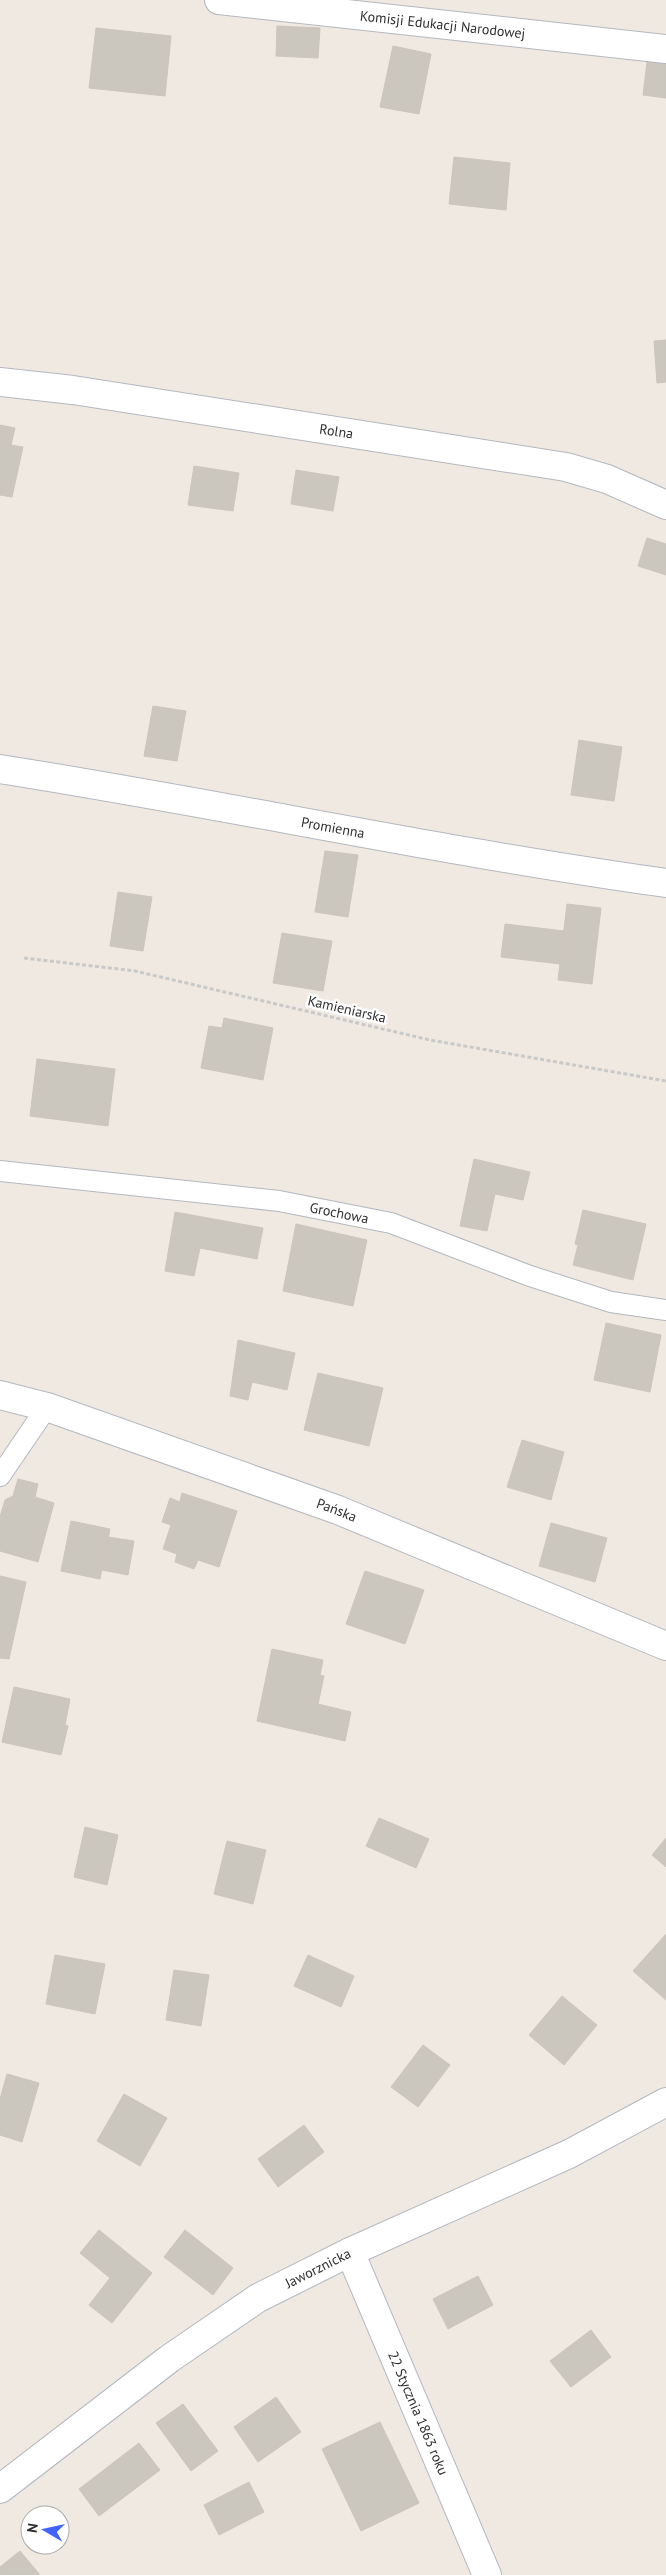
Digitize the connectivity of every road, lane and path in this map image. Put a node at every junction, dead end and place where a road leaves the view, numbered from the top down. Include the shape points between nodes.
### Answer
1 (218, 0) edge
2 (666, 49) edge
3 (0, 382) edge
4 (666, 505) edge
5 (0, 769) edge
6 (666, 883) edge
7 (24, 958) dead end
8 (666, 1081) edge
9 (0, 1171) edge
10 (666, 1310) edge
11 (0, 1395) edge
12 (47, 1407) junction
13 (0, 1476) edge
14 (666, 1646) edge
15 (666, 2102) edge
16 (350, 2252) junction
17 (0, 2489) edge
18 (487, 2575) edge

1 - 2 street, Komisji Edukacji Narodowej
3 - 4 street, Rolna via 73,390 566,467 607,479
5 - 6 street, Promienna via 537,865
7 - 8 path, Kamieniarska via 135,971 430,1040
9 - 10 lane, Grochowa via 279,1201 391,1223 530,1276 611,1302
11 - 12 street, Pańska
12 - 13 lane
12 - 14 street, Pańska via 338,1510
15 - 16 street, Jaworznicka via 569,2154
16 - 17 street, Jaworznicka via 258,2298 169,2359
16 - 18 street, 22 Stycznia 1863 roku

